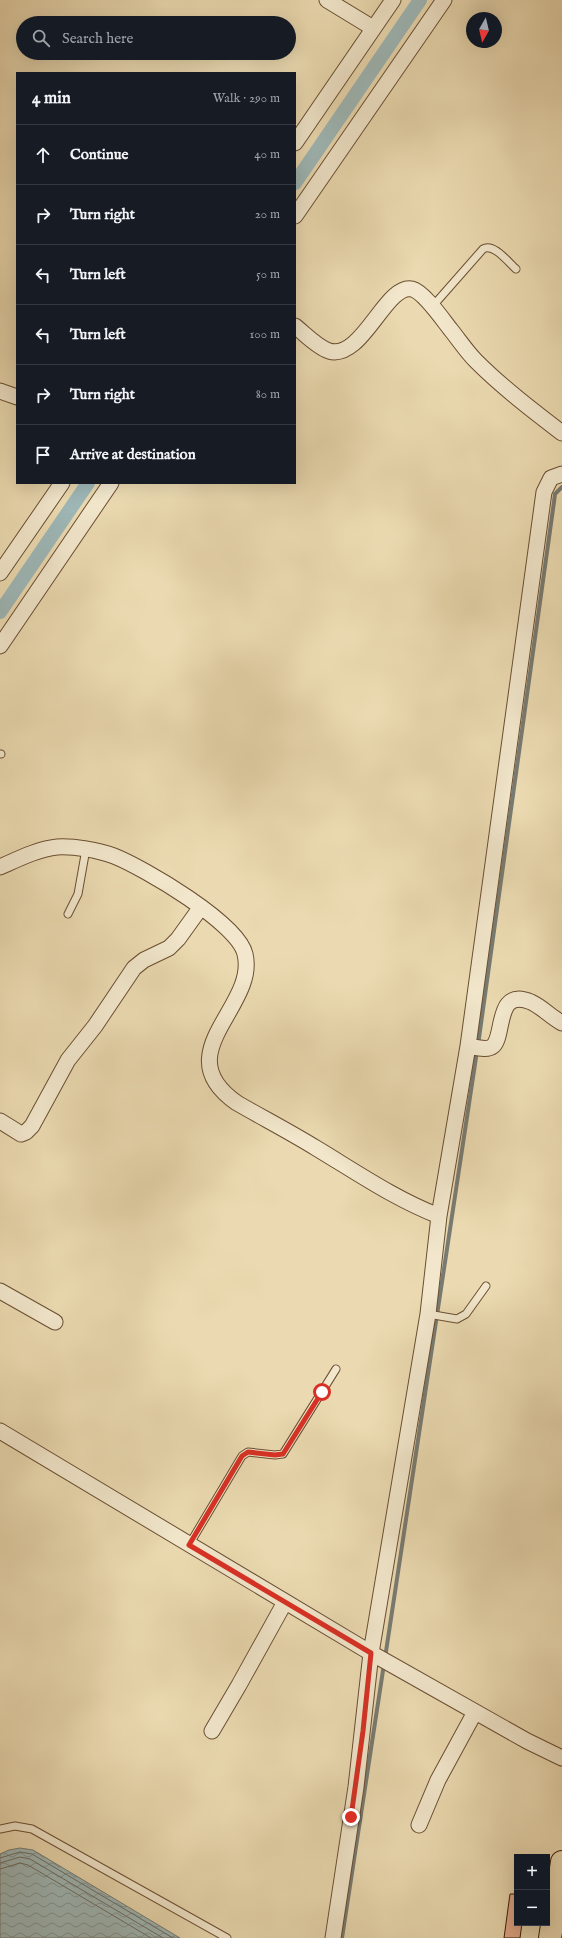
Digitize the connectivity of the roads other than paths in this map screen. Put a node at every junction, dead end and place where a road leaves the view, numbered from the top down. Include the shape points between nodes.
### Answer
1 (327, 0) edge
2 (393, 0) edge
3 (444, 0) edge
4 (374, 28) junction
5 (296, 142) edge
6 (296, 215) edge
7 (516, 269) dead end
8 (432, 307) junction
9 (296, 327) edge
10 (0, 391) edge
11 (16, 397) edge
12 (562, 432) edge
13 (562, 474) edge
14 (61, 484) edge
15 (110, 484) edge
16 (0, 573) edge
17 (0, 646) edge
18 (86, 849) junction
19 (0, 867) edge
20 (201, 907) junction
21 (68, 914) dead end
22 (562, 1023) edge
23 (476, 1047) junction
24 (0, 1121) edge
25 (439, 1216) junction
26 (486, 1286) dead end
27 (0, 1291) edge
28 (430, 1315) junction
29 (55, 1322) dead end
30 (336, 1369) dead end
31 (0, 1431) edge
32 (189, 1545) junction
33 (285, 1602) junction
34 (381, 1659) junction
35 (475, 1712) junction
36 (212, 1731) dead end
37 (562, 1758) edge
38 (419, 1825) dead end
39 (0, 1829) edge
40 (562, 1867) edge
41 (227, 1938) edge
42 (333, 1938) edge
43 (550, 1938) edge

1 - 4 street
2 - 4 street
3 - 6 street
4 - 5 street
7 - 8 lane via 493,248 487,247
8 - 9 street via 413,289 401,290 356,342 338,352 323,347
8 - 12 street via 475,360 523,403
10 - 11 street
13 - 23 street via 550,478 544,492
14 - 16 street
15 - 17 street
18 - 19 street via 58,847
18 - 20 street via 113,856 143,870
18 - 21 lane via 78,894
20 - 24 street via 169,948 134,968 95,1026 68,1060 32,1126 21,1134
20 - 25 street via 240,941 246,955 242,985 214,1040 210,1054 210,1069 214,1082 224,1094 237,1103 380,1187
22 - 23 street via 532,1002 513,1001 503,1013 492,1047
23 - 25 street
25 - 28 street
26 - 28 lane via 466,1314 458,1319
27 - 29 street
28 - 34 street
30 - 32 lane via 283,1454 248,1452 242,1456
31 - 32 street
32 - 33 street
33 - 34 street
33 - 36 street
34 - 35 street
34 - 42 street via 356,1787
35 - 37 street
35 - 38 street via 438,1780
39 - 41 lane via 15,1826 32,1829
40 - 43 main road

